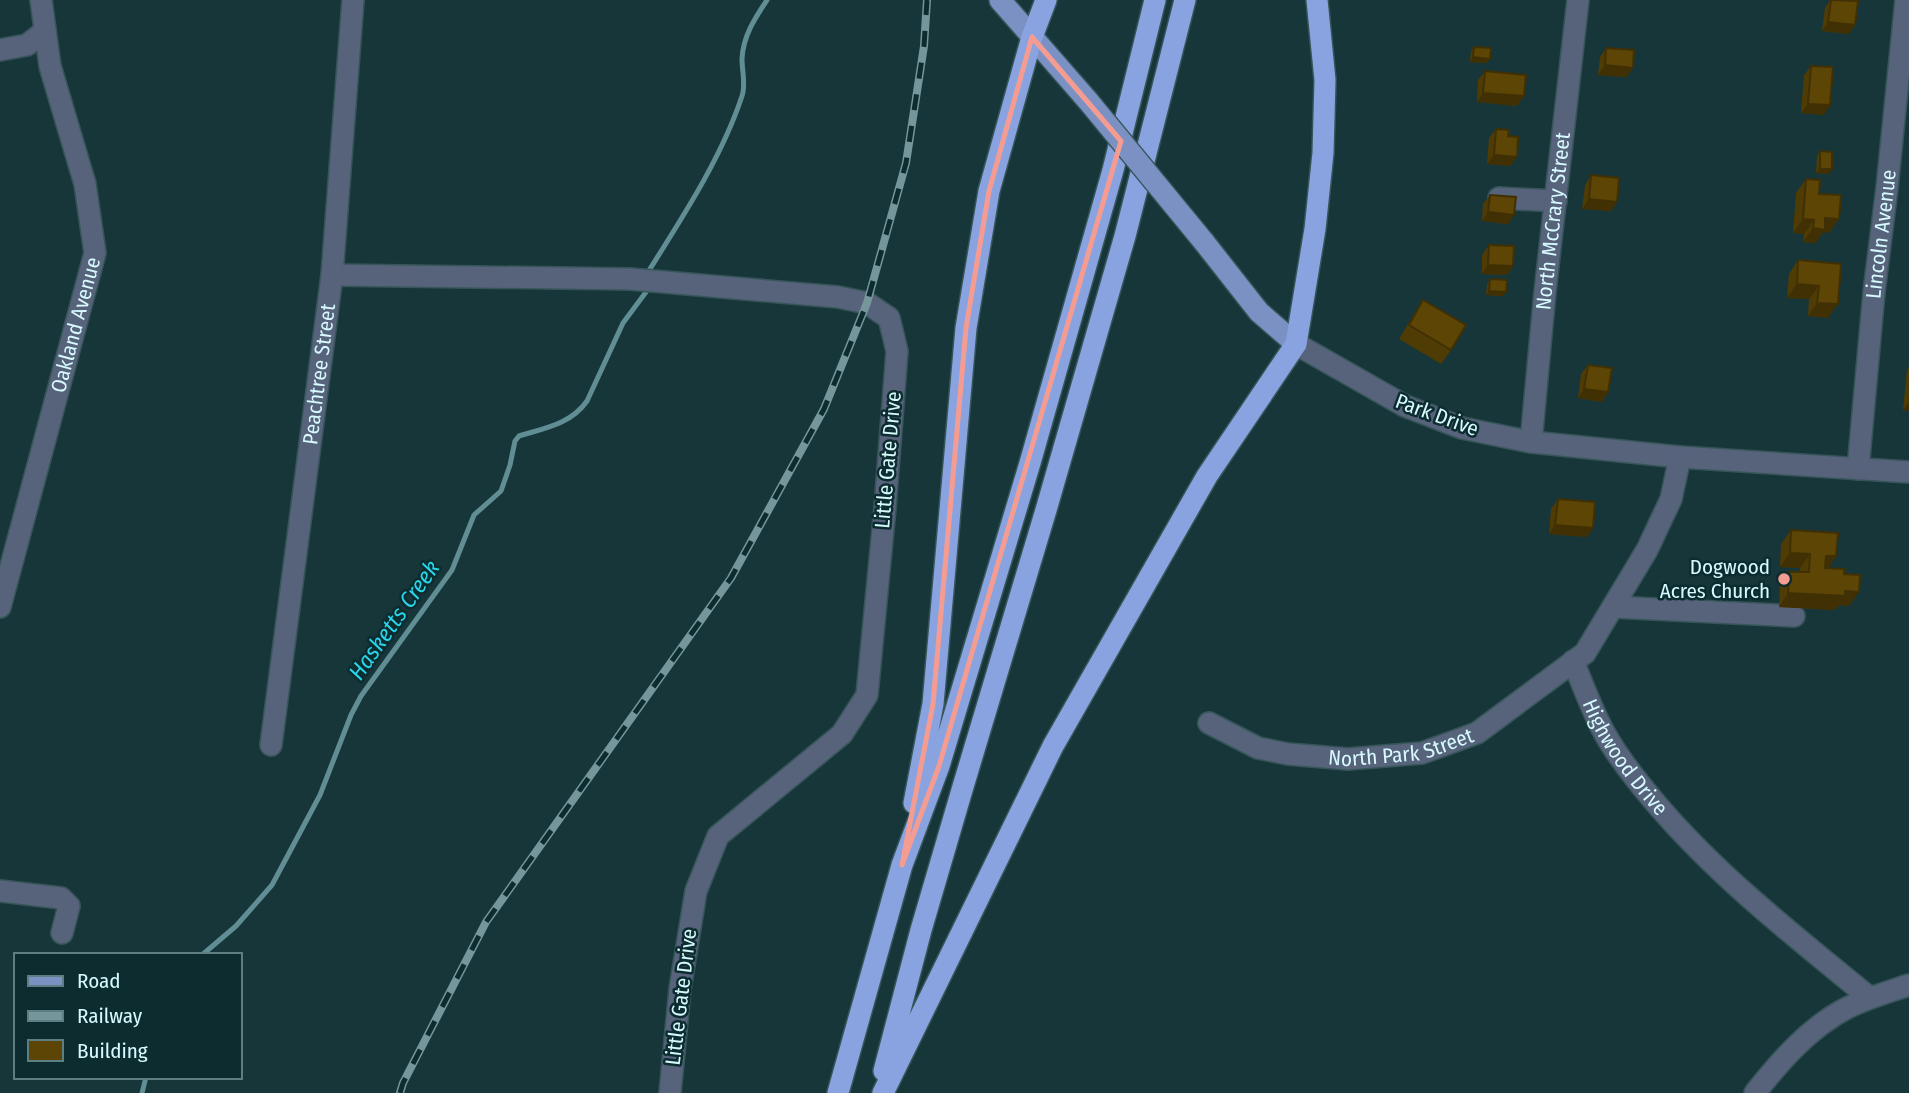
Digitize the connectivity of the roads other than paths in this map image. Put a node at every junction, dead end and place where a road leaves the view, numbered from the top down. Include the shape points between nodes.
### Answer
1 (41, 0) edge
2 (354, 0) edge
3 (1000, 0) edge
4 (1046, 0) edge
5 (1155, 0) edge
6 (1185, 0) edge
7 (1317, 0) edge
8 (1578, 0) edge
9 (1906, 0) edge
10 (45, 31) junction
11 (1032, 37) junction
12 (0, 50) edge
13 (1499, 198) edge
14 (1556, 201) junction
15 (332, 275) junction
16 (1296, 344) junction
17 (1531, 442) junction
18 (1680, 457) junction
19 (1858, 469) junction
20 (1909, 472) edge
21 (0, 607) edge
22 (1613, 607) junction
23 (1794, 616) dead end
24 (1573, 661) junction
25 (1209, 723) dead end
26 (271, 745) dead end
27 (902, 865) junction
28 (0, 891) edge
29 (62, 933) dead end
30 (1909, 985) edge
31 (1870, 998) junction
32 (670, 1093) edge
33 (838, 1093) edge
34 (878, 1093) edge
35 (883, 1093) edge
36 (1755, 1093) edge

1 - 10 street, Oakland Avenue
2 - 15 street, Peachtree Street
3 - 11 main road, Park Drive
4 - 11 highway
5 - 27 highway via 1113,170 1026,476 939,766
6 - 34 highway via 1122,249 950,828
7 - 16 highway via 1325,80 1323,153
8 - 14 street, North McCrary Street
9 - 19 street, Lincoln Avenue
10 - 12 street via 27,45
10 - 21 street, Oakland Avenue via 50,66 85,184 95,253
11 - 16 main road, Park Drive, bridge via 1259,312
11 - 27 highway via 989,191 966,328 933,704
13 - 14 street
14 - 17 street, North McCrary Street
15 - 26 street, Peachtree Street
15 - 32 street, Little Gate Drive via 644,281 838,297 867,303 889,318 897,351 867,695 842,734 718,836 696,891
16 - 17 street, Park Drive via 1405,406 1462,428
16 - 35 highway via 1207,476 1053,746
17 - 18 street, Park Drive
18 - 19 street, Park Drive
18 - 22 street via 1671,499
19 - 20 street, Park Drive
22 - 23 street
22 - 24 street via 1585,653
24 - 25 street, North Park Street via 1477,733 1422,753 1348,759 1288,754 1258,748
24 - 31 street, Highwood Drive via 1611,743 1678,830 1732,882
27 - 33 highway
28 - 29 street via 61,898 69,906
30 - 31 street
31 - 36 street via 1821,1024

